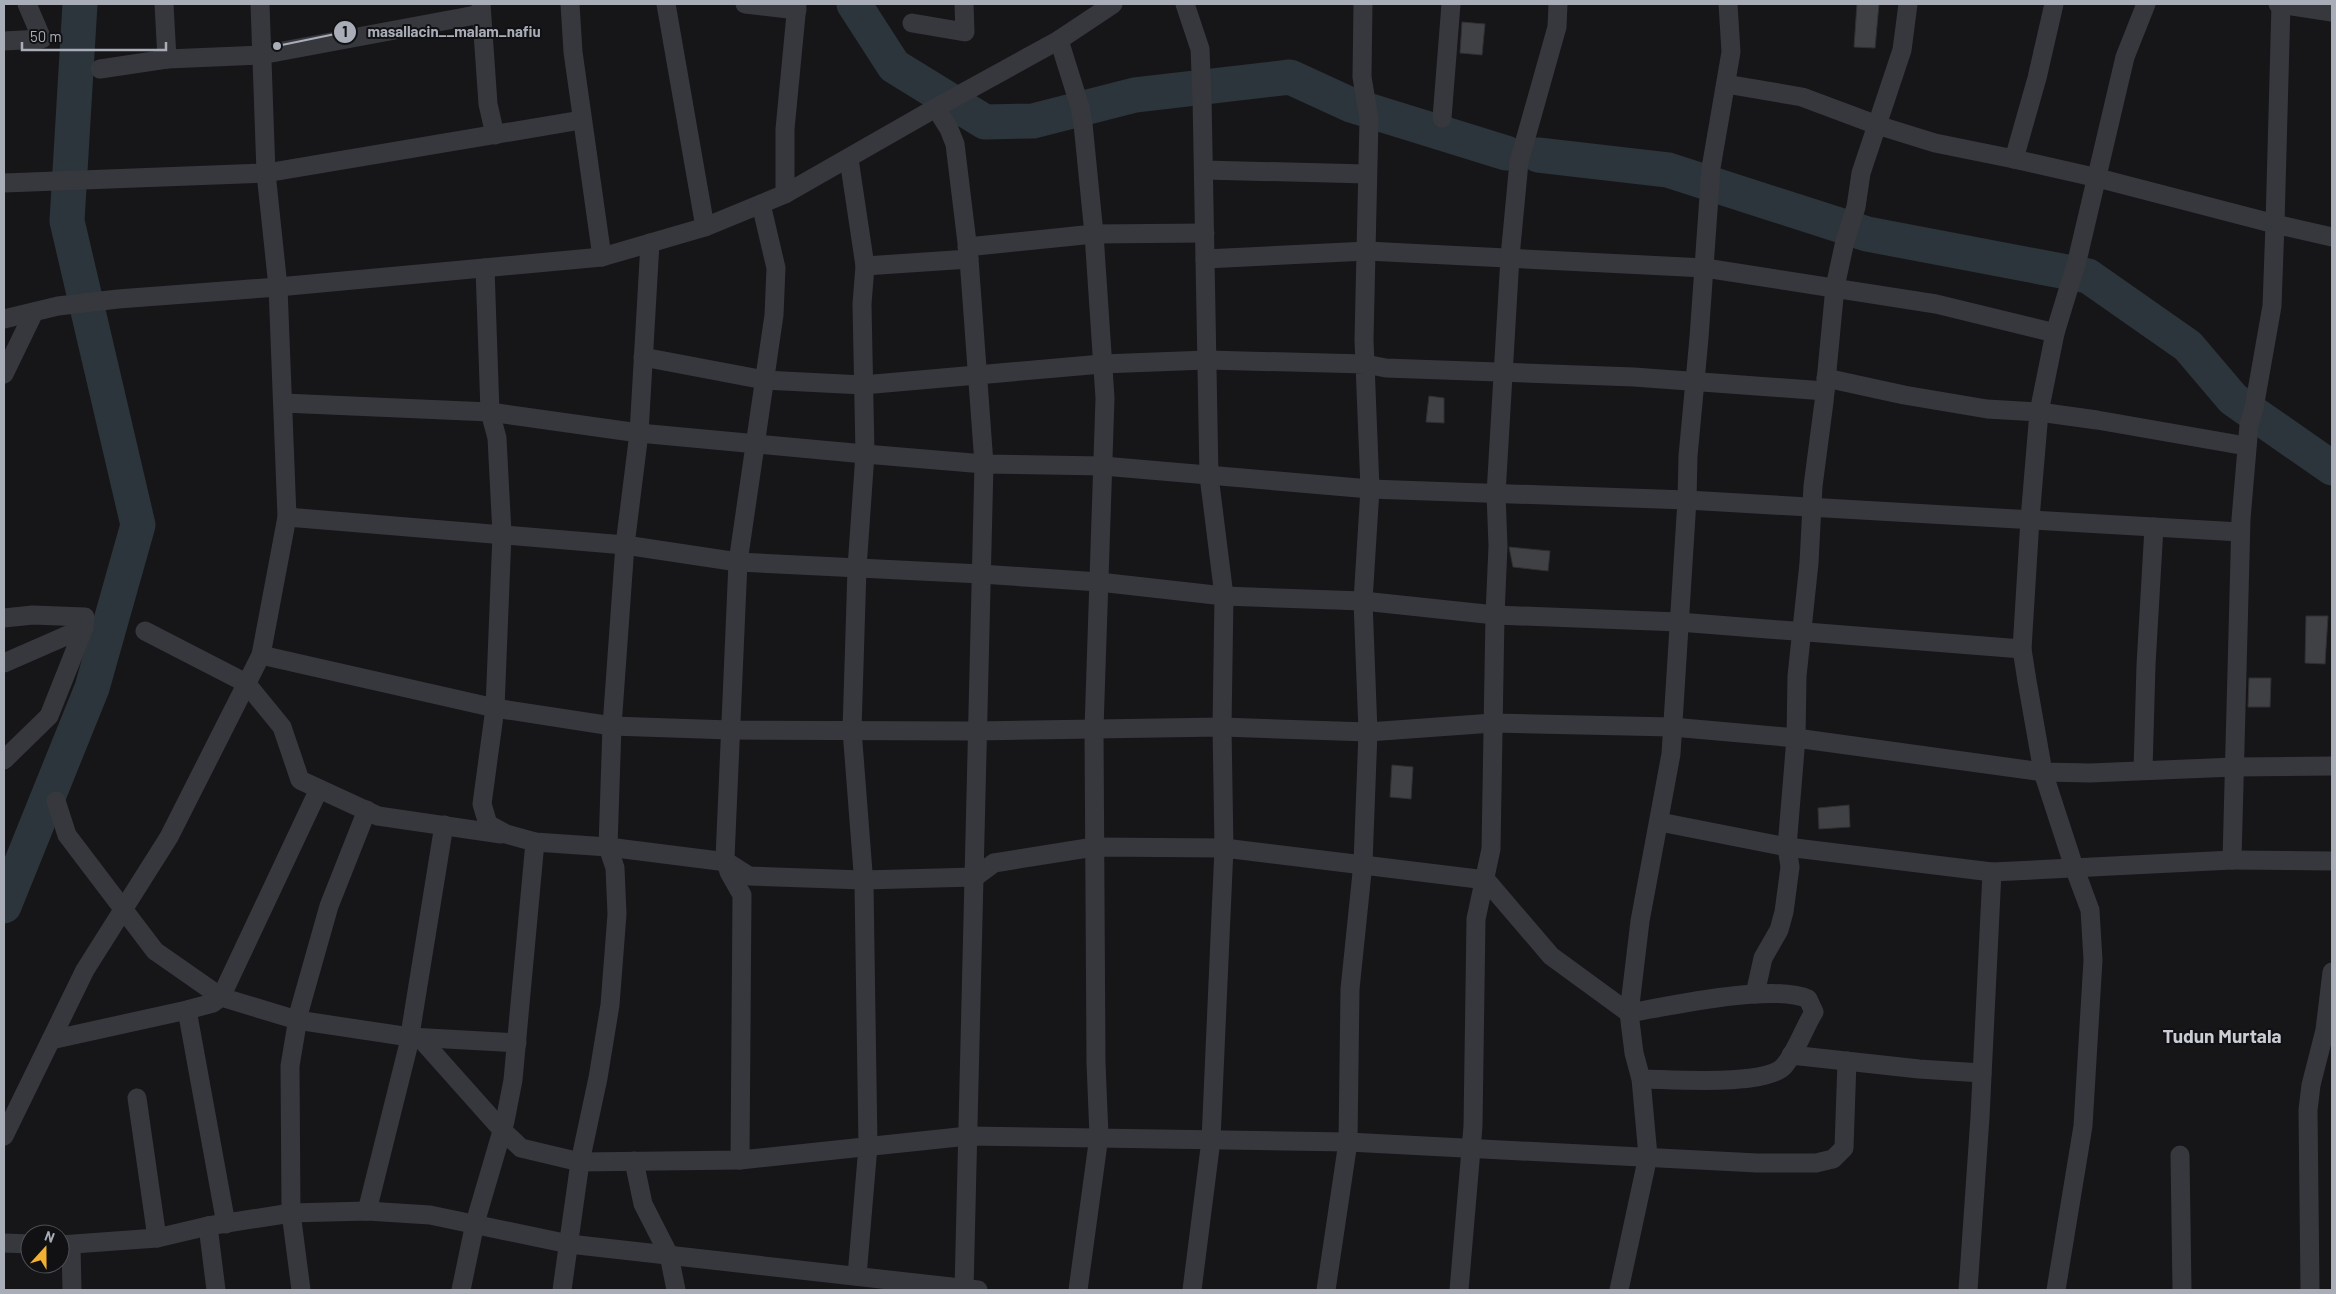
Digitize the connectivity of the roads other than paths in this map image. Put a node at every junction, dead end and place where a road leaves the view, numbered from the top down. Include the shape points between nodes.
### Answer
1 (27, 4) edge
2 (164, 4) edge
3 (260, 4) edge
4 (570, 4) edge
5 (666, 4) edge
6 (745, 4) edge
7 (964, 4) edge
8 (1113, 4) edge
9 (1185, 4) edge
10 (1363, 4) edge
11 (1451, 4) edge
12 (1558, 4) edge
13 (1728, 4) edge
14 (1908, 4) edge
15 (2054, 4) edge
16 (2146, 4) edge
17 (2280, 4) edge
18 (797, 7) edge
19 (481, 9) edge
20 (2332, 12) edge
21 (912, 22) dead end
22 (4, 40) edge
23 (1059, 40) junction
24 (261, 55) junction
25 (167, 59) junction
26 (100, 69) dead end
27 (1726, 84) junction
28 (943, 104) junction
29 (1442, 118) dead end
30 (582, 120) junction
31 (1877, 125) junction
32 (495, 135) junction
33 (849, 159) junction
34 (2014, 159) junction
35 (1204, 170) junction
36 (266, 174) junction
37 (1367, 174) junction
38 (2098, 178) junction
39 (4, 183) edge
40 (785, 194) junction
41 (761, 204) junction
42 (2276, 224) junction
43 (705, 227) junction
44 (1205, 233) junction
45 (1094, 234) junction
46 (2332, 237) edge
47 (650, 243) junction
48 (1367, 251) junction
49 (968, 253) junction
50 (602, 257) junction
51 (1510, 257) junction
52 (1205, 260) junction
53 (865, 266) junction
54 (485, 268) junction
55 (1705, 268) junction
56 (278, 287) junction
57 (1835, 287) junction
58 (34, 312) junction
59 (4, 318) edge
60 (2055, 333) junction
61 (643, 357) junction
62 (1207, 360) junction
63 (1102, 364) junction
64 (1365, 364) junction
65 (1503, 371) junction
66 (4, 374) edge
67 (977, 375) junction
68 (764, 380) junction
69 (1695, 382) junction
70 (863, 385) junction
71 (1825, 385) junction
72 (283, 403) junction
73 (490, 412) junction
74 (2039, 412) junction
75 (638, 433) junction
76 (754, 442) junction
77 (2246, 446) junction
78 (864, 454) junction
79 (984, 464) junction
80 (1103, 466) junction
81 (1209, 476) junction
82 (1370, 489) junction
83 (1496, 494) junction
84 (1687, 500) junction
85 (1813, 508) junction
86 (287, 517) junction
87 (2030, 519) junction
88 (2154, 526) junction
89 (2240, 532) junction
90 (502, 534) junction
91 (625, 546) junction
92 (738, 562) junction
93 (857, 568) junction
94 (981, 574) junction
95 (1099, 582) junction
96 (1224, 596) junction
97 (1363, 601) junction
98 (1495, 615) junction
99 (4, 618) edge
100 (1679, 622) junction
101 (84, 628) junction
102 (146, 631) dead end
103 (1801, 632) junction
104 (2022, 649) junction
105 (261, 655) junction
106 (4, 663) edge
107 (246, 683) junction
108 (495, 708) junction
109 (1493, 723) junction
110 (612, 726) junction
111 (1222, 727) junction
112 (1672, 727) junction
113 (1094, 729) junction
114 (730, 730) junction
115 (852, 730) junction
116 (977, 731) junction
117 (1368, 732) junction
118 (1796, 738) junction
119 (4, 760) edge
120 (2332, 766) edge
121 (2234, 767) junction
122 (2144, 770) junction
123 (2043, 772) junction
124 (319, 789) junction
125 (56, 801) dead end
126 (367, 810) junction
127 (1660, 822) junction
128 (444, 825) junction
129 (506, 834) junction
130 (535, 842) junction
131 (608, 847) junction
132 (1094, 847) junction
133 (1787, 847) junction
134 (1224, 848) junction
135 (2232, 860) junction
136 (2332, 861) edge
137 (726, 862) junction
138 (1363, 863) junction
139 (2074, 867) junction
140 (1992, 872) junction
141 (975, 877) junction
142 (863, 880) junction
143 (1486, 880) junction
144 (123, 910) junction
145 (2332, 973) edge
146 (1756, 994) junction
147 (220, 997) junction
148 (187, 1010) junction
149 (1629, 1013) junction
150 (298, 1020) junction
151 (415, 1038) junction
152 (51, 1040) junction
153 (517, 1043) junction
154 (1790, 1055) junction
155 (1847, 1061) junction
156 (1982, 1073) junction
157 (1641, 1079) junction
158 (136, 1098) dead end
159 (502, 1130) junction
160 (4, 1136) edge
161 (968, 1136) junction
162 (1099, 1136) junction
163 (1210, 1140) junction
164 (1348, 1142) junction
165 (868, 1146) junction
166 (1471, 1148) junction
167 (2180, 1155) dead end
168 (1648, 1156) junction
169 (740, 1160) junction
170 (634, 1161) junction
171 (580, 1162) junction
172 (367, 1212) junction
173 (291, 1214) junction
174 (476, 1223) junction
175 (217, 1225) junction
176 (157, 1238) junction
177 (4, 1244) edge
178 (20, 1244) edge
179 (569, 1244) junction
180 (70, 1245) edge
181 (669, 1255) junction
182 (70, 1274) edge
183 (857, 1276) junction
184 (72, 1290) edge
185 (216, 1290) edge
186 (301, 1290) edge
187 (461, 1290) edge
188 (562, 1290) edge
189 (664, 1290) edge
190 (676, 1290) edge
191 (969, 1290) edge
192 (1078, 1290) edge
193 (1192, 1290) edge
194 (1326, 1290) edge
195 (1459, 1290) edge
196 (1619, 1290) edge
197 (1968, 1290) edge
198 (2056, 1290) edge
199 (2182, 1290) edge
200 (2310, 1290) edge

1 - 22 street via 42,39
2 - 25 street
3 - 24 street
4 - 30 street
5 - 43 street
6 - 18 street
7 - 21 street via 965,32
8 - 23 street
9 - 35 street via 1200,49
10 - 37 street via 1362,77 1369,119
11 - 29 street
12 - 51 street via 1558,27 1520,162
13 - 27 street via 1730,52
14 - 31 street via 1902,50
15 - 34 street
16 - 38 street via 2125,57
17 - 20 street
17 - 42 street
18 - 40 street via 785,129
19 - 24 street
19 - 32 street via 488,104
23 - 28 street
23 - 45 street via 1081,115
24 - 25 street
24 - 36 street
25 - 26 street
27 - 31 street via 1802,97
27 - 55 street via 1711,168
28 - 33 street
28 - 49 street via 955,144
30 - 32 street
30 - 50 street
31 - 34 street via 1936,143
31 - 57 street via 1861,173 1856,207
32 - 36 street
33 - 40 street
33 - 53 street
34 - 38 street
35 - 37 street
35 - 44 street
36 - 39 street
36 - 56 street
37 - 48 street
38 - 42 street
38 - 60 street
40 - 41 street
41 - 43 street
41 - 68 street via 776,268 774,315
42 - 46 street
42 - 77 street via 2272,306
43 - 47 street
44 - 45 street
44 - 52 street
45 - 49 street
45 - 63 street
47 - 50 street
47 - 61 street
48 - 51 street
48 - 52 street
48 - 64 street
49 - 53 street
49 - 67 street
50 - 54 street
51 - 55 street
51 - 65 street
52 - 62 street
53 - 70 street
54 - 56 street
54 - 73 street
55 - 57 street
55 - 69 street
56 - 58 street via 118,299
56 - 72 street
57 - 60 street via 1936,304
57 - 71 street
58 - 59 street
58 - 66 street
60 - 74 street
61 - 68 street
61 - 75 street
62 - 63 street
62 - 64 street
62 - 81 street
63 - 67 street
63 - 80 street via 1105,398
64 - 65 street via 1386,368
64 - 82 street
65 - 69 street
65 - 83 street
67 - 70 street
67 - 79 street
68 - 70 street
68 - 76 street
69 - 71 street
69 - 84 street
70 - 78 street
71 - 74 street via 1987,409
71 - 85 street
72 - 73 street
72 - 86 street
73 - 75 street
73 - 90 street via 498,438
74 - 77 street
74 - 87 street
75 - 76 street
75 - 91 street
76 - 78 street
76 - 92 street
77 - 89 street
78 - 79 street
78 - 93 street
79 - 80 street
79 - 94 street
80 - 81 street
80 - 95 street
81 - 82 street
81 - 96 street
82 - 83 street
82 - 97 street
83 - 84 street
83 - 98 street
84 - 85 street
84 - 100 street
85 - 87 street
85 - 103 street
86 - 90 street
86 - 105 street
87 - 88 street
87 - 104 street
88 - 89 street
88 - 122 street
89 - 121 street
90 - 91 street
90 - 108 street
91 - 92 street
91 - 110 street
92 - 93 street
92 - 114 street
93 - 94 street
93 - 115 street
94 - 95 street
94 - 116 street
95 - 96 street
95 - 113 street
96 - 97 street
96 - 111 street
97 - 98 street
97 - 117 street
98 - 100 street
98 - 109 street
99 - 101 street via 32,615 85,618
100 - 103 street
100 - 112 street
101 - 106 street
101 - 119 street via 49,716
102 - 107 street
103 - 104 street
103 - 118 street
104 - 123 street
105 - 107 street
105 - 108 street
107 - 124 street via 282,727 300,780
107 - 144 street via 169,837
108 - 110 street
108 - 129 street via 482,804 488,824
109 - 112 street
109 - 117 street
109 - 143 street via 1491,849
110 - 114 street
110 - 131 street
111 - 113 street
111 - 117 street
111 - 134 street
112 - 118 street
112 - 127 street
113 - 116 street
113 - 132 street
114 - 115 street
114 - 137 street
115 - 116 street
115 - 142 street
116 - 141 street
117 - 138 street
118 - 123 street
118 - 133 street
120 - 121 street
121 - 122 street
121 - 135 street
122 - 123 street
123 - 139 street
124 - 126 street
124 - 147 street
125 - 144 street via 67,835
126 - 128 street via 378,816
126 - 150 street via 329,906
127 - 133 street
127 - 149 street via 1640,921
128 - 129 street
128 - 151 street
129 - 130 street
130 - 131 street
130 - 153 street
131 - 137 street
131 - 171 street via 614,868 617,914 610,1005
132 - 134 street
132 - 141 street via 994,863
132 - 162 street
133 - 140 street
133 - 146 street via 1790,867 1784,912 1763,958
134 - 138 street
134 - 163 street
135 - 136 street
135 - 139 street
137 - 142 street via 749,876
137 - 169 street via 742,896
138 - 143 street
138 - 164 street via 1350,989
139 - 140 street
139 - 198 street via 2090,910 2093,960 2083,1126
140 - 156 street
141 - 142 street
141 - 161 street
142 - 165 street
143 - 149 street via 1551,956
143 - 166 street via 1476,920
144 - 147 street via 156,951
144 - 152 street via 85,970
145 - 200 street via 2325,1030 2308,1110
146 - 149 street
146 - 154 street via 1796,994 1808,999 1814,1012
147 - 148 street via 213,1003
147 - 150 street
148 - 152 street
148 - 175 street
149 - 157 street
150 - 151 street
150 - 173 street via 290,1066
151 - 153 street
151 - 159 street
151 - 172 street
152 - 160 street
153 - 159 street
154 - 155 street
154 - 157 street via 1784,1067 1768,1075 1730,1080
155 - 156 street
155 - 168 street via 1844,1148 1833,1159 1816,1164
156 - 197 street
157 - 168 street
158 - 176 street
159 - 171 street via 521,1148
159 - 174 street
161 - 162 street
161 - 165 street
161 - 191 street
162 - 163 street
162 - 192 street
163 - 164 street
163 - 193 street
164 - 166 street
164 - 194 street
165 - 169 street
165 - 183 street
166 - 168 street
166 - 195 street
167 - 199 street
168 - 196 street
169 - 170 street
170 - 171 street
170 - 181 street via 643,1204
171 - 179 street
172 - 173 street
172 - 174 street via 430,1215
173 - 175 street
173 - 186 street
174 - 179 street
174 - 187 street
175 - 176 street
175 - 185 street
176 - 180 street
177 - 178 street
179 - 181 street
179 - 188 street
181 - 183 street
181 - 189 street
181 - 190 street
182 - 184 street
183 - 191 street

